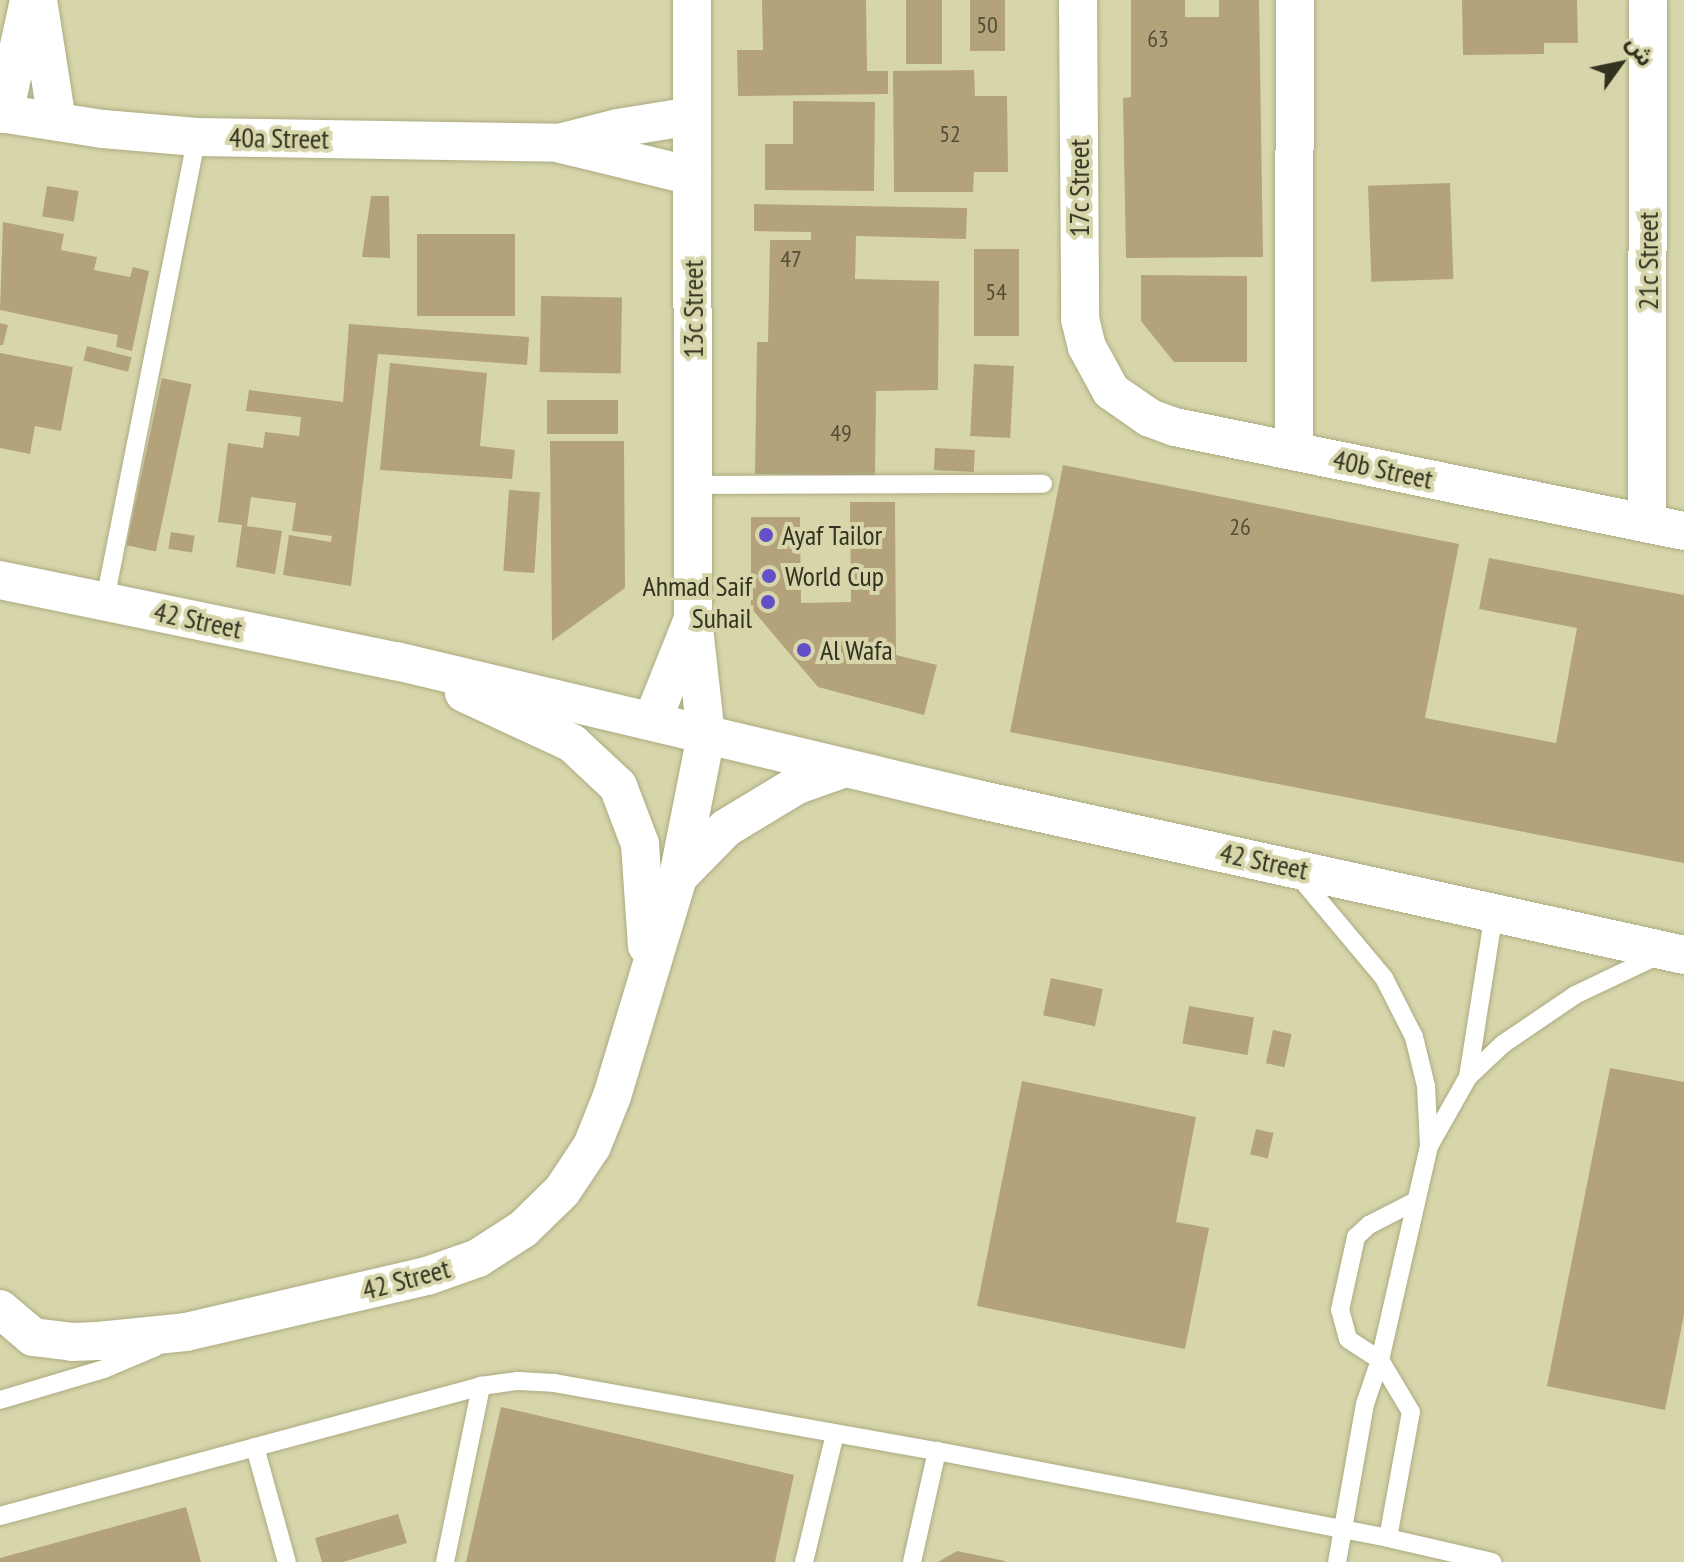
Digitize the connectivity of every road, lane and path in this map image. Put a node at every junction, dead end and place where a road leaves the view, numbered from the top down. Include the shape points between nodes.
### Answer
1 (29, 0) edge
2 (38, 0) edge
3 (692, 0) edge
4 (1078, 0) edge
5 (1295, 0) edge
6 (1648, 0) edge
7 (2, 114) edge
8 (692, 116) junction
9 (57, 122) junction
10 (197, 137) junction
11 (559, 143) junction
12 (692, 176) junction
13 (1099, 374) joint
14 (1294, 451) junction
15 (1043, 484) dead end
16 (693, 485) junction
17 (1647, 523) junction
18 (1684, 531) edge
19 (0, 580) edge
20 (105, 600) junction
21 (693, 619) junction
22 (396, 661) junction
23 (653, 719) junction
24 (706, 735) junction
25 (845, 768) junction
26 (1290, 866) junction
27 (678, 877) junction
28 (1494, 913) junction
29 (1675, 954) edge
30 (648, 969) junction
31 (1468, 1077) junction
32 (1429, 1146) junction
33 (1416, 1201) junction
34 (0, 1309) edge
35 (186, 1332) junction
36 (1380, 1360) junction
37 (481, 1386) junction
38 (0, 1400) edge
39 (835, 1434) junction
40 (255, 1447) junction
41 (937, 1451) junction
42 (0, 1516) edge
43 (1344, 1531) junction
44 (1388, 1538) junction
45 (287, 1562) edge
46 (445, 1562) edge
47 (804, 1562) edge
48 (912, 1562) edge
49 (1337, 1562) edge
50 (1492, 1562) edge

1 - 7 street
2 - 9 street
3 - 8 street, 13c Street
4 - 13 street, 17c Street via 1080,319
5 - 14 street
6 - 17 street, 21c Street
7 - 9 street, 40a Street
8 - 11 street, 40a Street
8 - 12 street, 13c Street
9 - 10 street, 40a Street
10 - 11 street, 40a Street
10 - 20 lane
11 - 12 street, 40a Street
12 - 16 street, 13c Street
13 - 14 street, 40b Street via 1111,391 1150,418
14 - 17 street, 40b Street
15 - 16 lane
16 - 21 street, 13c Street
17 - 18 street, 40b Street
19 - 20 street, 42 Street
20 - 22 street, 42 Street
21 - 23 street, 13c Street
21 - 24 street, 13c Street
22 - 23 street, 42 Street
22 - 30 street, 42 Street via 572,743 618,786 640,844
23 - 24 street, 42 Street
24 - 25 street, 42 Street
24 - 27 street, 42 Street
25 - 26 street, 42 Street
25 - 27 street, 42 Street via 797,785 726,828
26 - 28 street, 42 Street
26 - 32 lane via 1361,947 1403,1012 1422,1061
27 - 30 street, 42 Street
28 - 29 street, 42 Street
28 - 31 lane
29 - 31 lane via 1540,1016
30 - 35 street, 42 Street via 592,1146 562,1191 523,1229 478,1258 427,1276
31 - 32 lane
32 - 33 lane
33 - 36 lane
33 - 36 lane via 1369,1225 1352,1244 1340,1321 1348,1339
34 - 35 street, 42 Street via 33,1337 72,1342
35 - 38 lane via 104,1369
36 - 43 lane via 1365,1404
36 - 44 lane via 1411,1412
37 - 39 lane via 554,1383
37 - 40 lane
37 - 46 lane
39 - 41 lane
39 - 47 lane
40 - 42 lane
40 - 45 lane
41 - 43 lane
41 - 48 lane
43 - 44 lane
43 - 49 lane
44 - 50 lane

